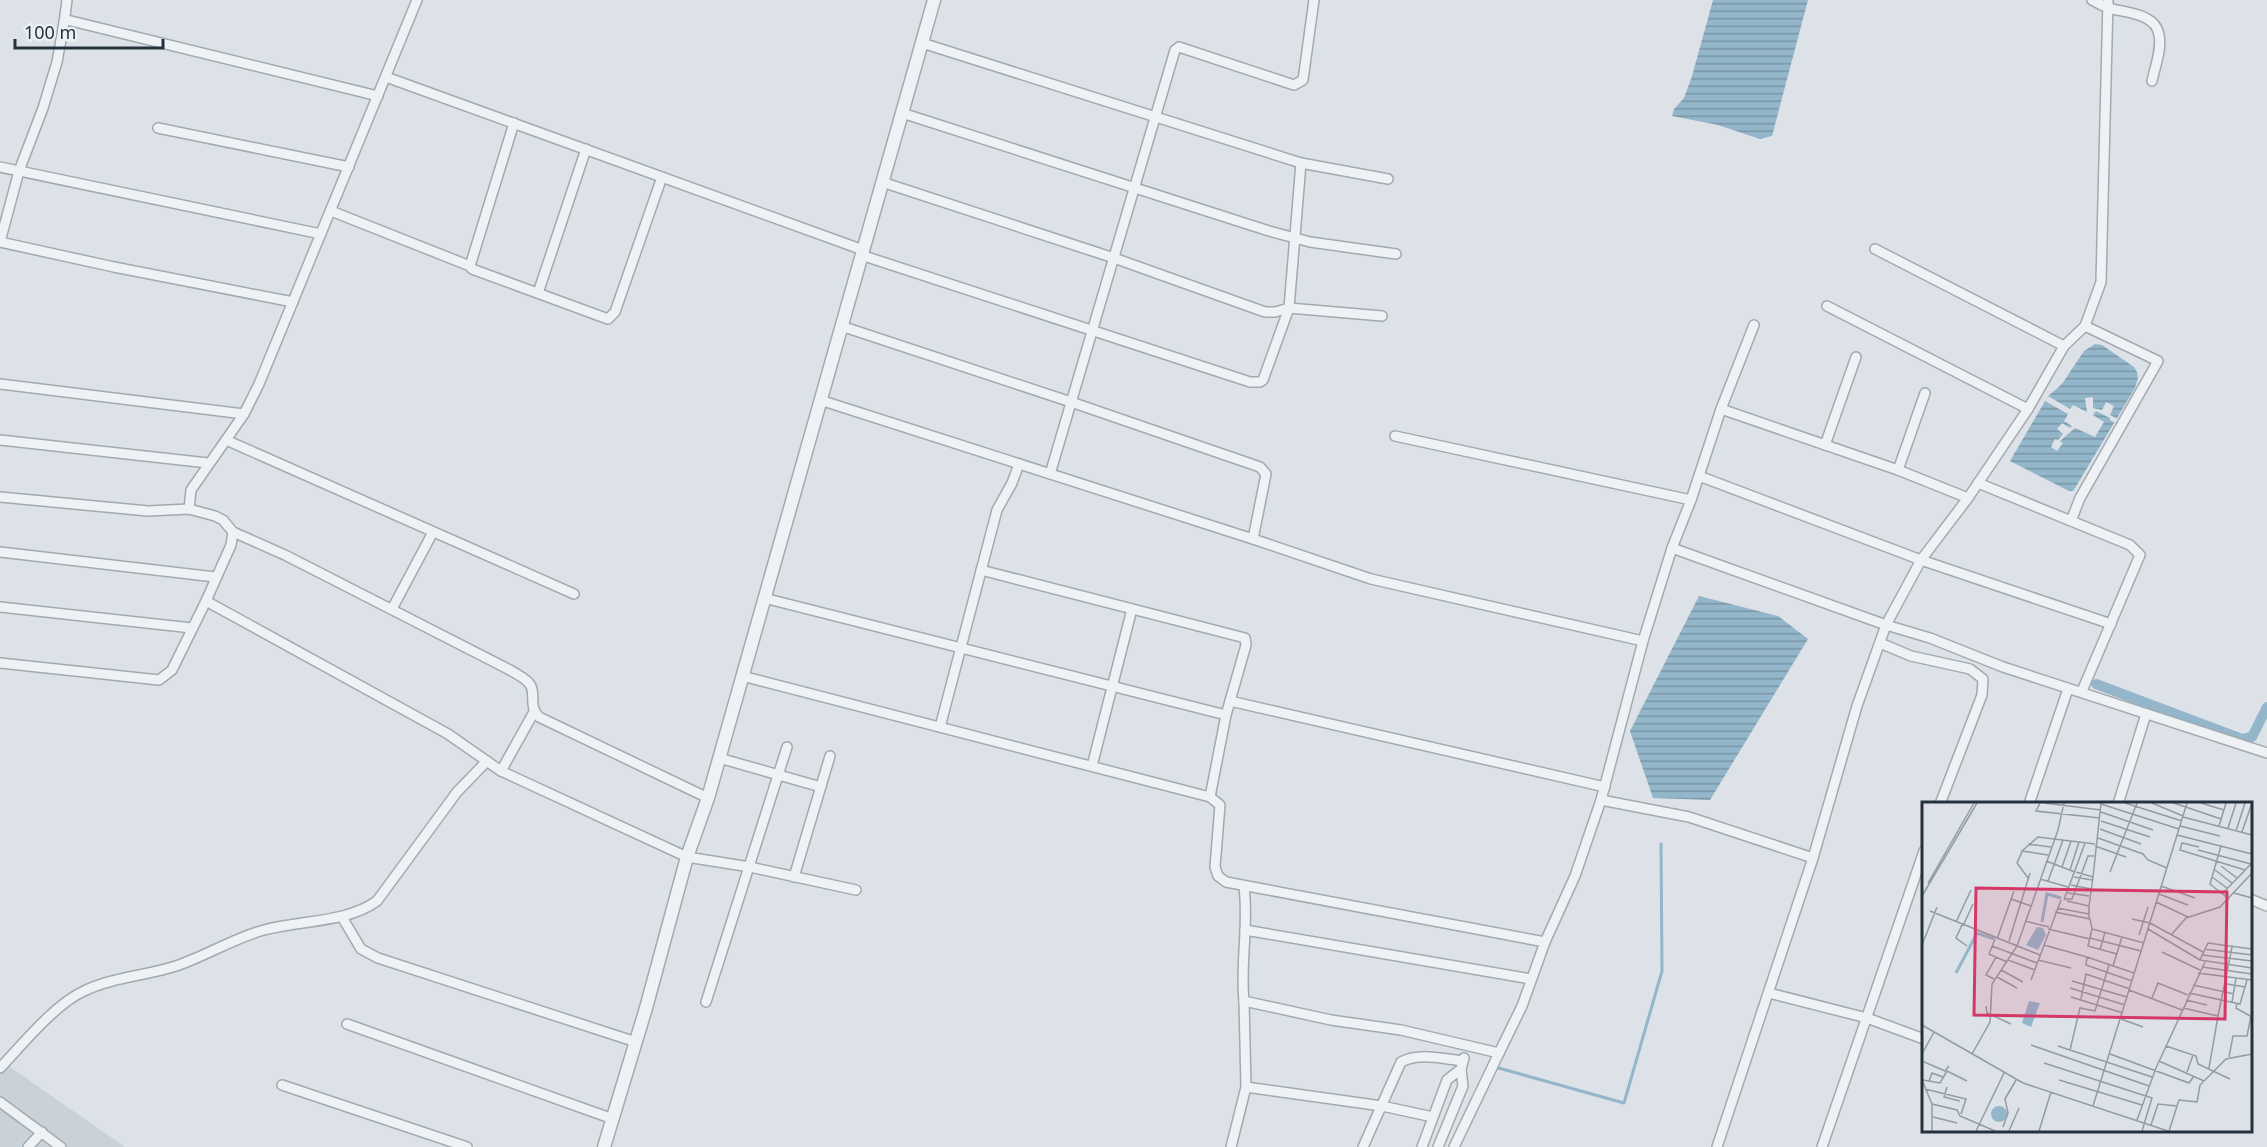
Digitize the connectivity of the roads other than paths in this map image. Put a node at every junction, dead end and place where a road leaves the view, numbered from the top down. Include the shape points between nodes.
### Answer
1 (67, 0) edge
2 (417, 0) edge
3 (934, 0) edge
4 (1314, 0) edge
5 (2092, 0) edge
6 (2108, 4) edge
7 (64, 23) junction
8 (922, 43) junction
9 (386, 77) junction
10 (2152, 81) dead end
11 (378, 96) junction
12 (902, 113) junction
13 (1155, 116) junction
14 (514, 123) junction
15 (158, 128) dead end
16 (586, 149) junction
17 (1301, 163) junction
18 (349, 166) junction
19 (0, 167) edge
20 (19, 171) junction
21 (662, 177) junction
22 (1388, 179) dead end
23 (882, 182) junction
24 (1134, 188) junction
25 (331, 211) junction
26 (321, 234) junction
27 (1295, 238) junction
28 (0, 242) edge
29 (1875, 249) dead end
30 (862, 253) junction
31 (1396, 254) dead end
32 (1114, 258) junction
33 (470, 266) junction
34 (538, 293) junction
35 (293, 302) junction
36 (1827, 306) dead end
37 (1289, 308) junction
38 (1382, 316) dead end
39 (1754, 325) dead end
40 (841, 326) junction
41 (2085, 326) junction
42 (1092, 330) junction
43 (2064, 346) junction
44 (1856, 357) dead end
45 (0, 384) edge
46 (1925, 393) dead end
47 (820, 400) junction
48 (1071, 402) junction
49 (1720, 409) junction
50 (2028, 409) junction
51 (244, 414) junction
52 (1395, 436) dead end
53 (0, 440) edge
54 (226, 440) junction
55 (1825, 445) junction
56 (208, 464) junction
57 (1019, 464) junction
58 (1898, 470) junction
59 (1050, 474) junction
60 (1699, 476) junction
61 (1978, 483) junction
62 (0, 497) edge
63 (1968, 498) junction
64 (1691, 500) junction
65 (189, 509) junction
66 (2071, 521) junction
67 (233, 532) junction
68 (433, 532) junction
69 (1253, 539) junction
70 (1672, 548) junction
71 (0, 552) edge
72 (1921, 560) junction
73 (981, 570) junction
74 (216, 577) junction
75 (574, 594) dead end
76 (764, 598) junction
77 (206, 601) junction
78 (0, 607) edge
79 (392, 609) junction
80 (1132, 609) junction
81 (2111, 624) junction
82 (1886, 626) junction
83 (192, 628) junction
84 (1643, 641) junction
85 (1880, 643) junction
86 (961, 648) junction
87 (0, 663) edge
88 (742, 676) junction
89 (1113, 686) junction
90 (2068, 689) junction
91 (2082, 691) junction
92 (1230, 701) junction
93 (534, 712) junction
94 (2146, 714) junction
95 (1226, 715) junction
96 (940, 727) junction
97 (787, 747) dead end
98 (2267, 753) edge
99 (830, 756) dead end
100 (719, 758) junction
101 (487, 761) junction
102 (1092, 766) junction
103 (501, 771) junction
104 (778, 774) junction
105 (821, 787) junction
106 (1605, 787) junction
107 (1210, 797) junction
108 (708, 798) junction
109 (1601, 800) junction
110 (1941, 802) edge
111 (2030, 802) edge
112 (2119, 802) edge
113 (1922, 854) edge
114 (687, 857) junction
115 (1813, 858) junction
116 (750, 867) junction
117 (794, 877) junction
118 (1244, 887) junction
119 (856, 890) dead end
120 (2252, 900) edge
121 (2267, 906) edge
122 (342, 917) junction
123 (1245, 930) junction
124 (1545, 942) junction
125 (1531, 979) junction
126 (1769, 993) junction
127 (1244, 1001) junction
128 (706, 1002) dead end
129 (1867, 1018) junction
130 (347, 1024) dead end
131 (1922, 1039) edge
132 (636, 1042) junction
133 (1467, 1047) junction
134 (1499, 1053) junction
135 (1462, 1065) junction
136 (0, 1068) edge
137 (282, 1085) dead end
138 (1246, 1087) junction
139 (0, 1102) edge
140 (1382, 1106) junction
141 (1433, 1118) junction
142 (613, 1119) junction
143 (42, 1132) junction
144 (28, 1147) edge
145 (62, 1147) edge
146 (467, 1147) edge
147 (604, 1147) edge
148 (1231, 1147) edge
149 (1363, 1147) edge
150 (1422, 1147) edge
151 (1438, 1147) edge
152 (1454, 1147) edge
153 (1717, 1147) edge
154 (1822, 1147) edge

1 - 7 street
2 - 9 street
3 - 8 street
4 - 13 street via 1303,80 1294,85 1179,47
5 - 6 street
6 - 10 street via 2144,16 2156,25 2159,46
6 - 41 street via 2101,282
7 - 11 street via 72,20
7 - 20 street via 44,108
8 - 12 street
8 - 13 street
9 - 11 street
9 - 14 street
11 - 18 street
12 - 23 street
12 - 24 street
13 - 17 street
13 - 24 street
14 - 16 street
14 - 33 street
15 - 18 street
16 - 21 street
16 - 34 street
17 - 22 street
17 - 27 street
18 - 25 street
19 - 20 street
20 - 26 street
20 - 28 street
21 - 30 street
21 - 34 street via 615,312 608,319
23 - 30 street
23 - 32 street
24 - 27 street
24 - 32 street
25 - 26 street
25 - 33 street
26 - 35 street
27 - 31 street
27 - 37 street
28 - 35 street
29 - 43 street
30 - 40 street
30 - 42 street
32 - 37 street via 1265,312
32 - 42 street
33 - 34 street
35 - 51 street
36 - 50 street
37 - 38 street
37 - 42 street via 1260,382
39 - 49 street
40 - 47 street
40 - 48 street
41 - 43 street
41 - 66 street via 2158,361 2080,498
42 - 48 street
43 - 50 street
44 - 55 street
45 - 51 street
46 - 58 street
47 - 57 street
47 - 76 street
48 - 59 street
48 - 69 street via 1260,467 1266,474
49 - 55 street
49 - 60 street
50 - 61 street
51 - 54 street
52 - 64 street
53 - 56 street
54 - 56 street
54 - 68 street
55 - 58 street
56 - 65 street via 191,490
57 - 59 street
57 - 73 street via 997,510
58 - 63 street
59 - 69 street
60 - 64 street
60 - 72 street
61 - 63 street
61 - 66 street
62 - 65 street via 148,511
63 - 72 street
64 - 70 street
65 - 67 street via 223,520
66 - 81 street via 2130,545 2140,555
67 - 74 street
67 - 79 street
68 - 75 street
68 - 79 street
69 - 84 street via 1371,579
70 - 82 street
70 - 84 street
71 - 74 street
72 - 81 street
72 - 82 street
73 - 80 street
73 - 86 street
74 - 77 street
76 - 86 street
76 - 88 street
77 - 83 street
77 - 101 street via 448,734
78 - 83 street
79 - 93 street via 528,682 533,689
80 - 89 street
80 - 92 street via 1245,638
81 - 91 street
82 - 85 street
82 - 90 street via 1930,638
83 - 87 street via 172,670 159,681
84 - 106 street
85 - 110 street via 1911,656 1970,669 1983,679 1982,696
85 - 115 street via 1857,706
86 - 89 street
86 - 96 street
88 - 96 street
88 - 100 street
89 - 95 street
89 - 102 street
90 - 91 street
90 - 111 street
91 - 94 street
92 - 95 street
92 - 106 street
93 - 103 street
93 - 108 street
94 - 98 street
94 - 112 street
95 - 107 street
96 - 102 street
97 - 104 street
99 - 105 street
100 - 104 street
100 - 108 street
101 - 103 street
101 - 122 street via 457,792 377,901
102 - 107 street
103 - 114 street
104 - 105 street
104 - 116 street
105 - 117 street
106 - 109 street
107 - 118 street via 1220,805 1215,867 1218,876
108 - 114 street
109 - 115 street via 1689,817
109 - 124 street via 1575,876
113 - 129 street
114 - 116 street
114 - 132 street
115 - 126 street
116 - 117 street
116 - 128 street
117 - 119 street
118 - 123 street
118 - 124 street
120 - 121 street
122 - 132 street via 362,949 378,958
122 - 136 street via 262,931 174,966 81,992 55,1012
123 - 125 street
123 - 127 street
124 - 125 street
125 - 134 street
126 - 129 street
126 - 153 street
127 - 133 street via 1401,1030
127 - 138 street
129 - 131 street
129 - 154 street
130 - 142 street
132 - 142 street
133 - 134 street
133 - 135 street
134 - 152 street
135 - 140 street via 1421,1057 1401,1062
135 - 141 street via 1447,1080
135 - 151 street via 1463,1086
137 - 146 street
138 - 140 street
138 - 148 street
139 - 143 street
140 - 141 street
140 - 149 street
141 - 150 street
142 - 147 street
143 - 144 street
143 - 145 street

